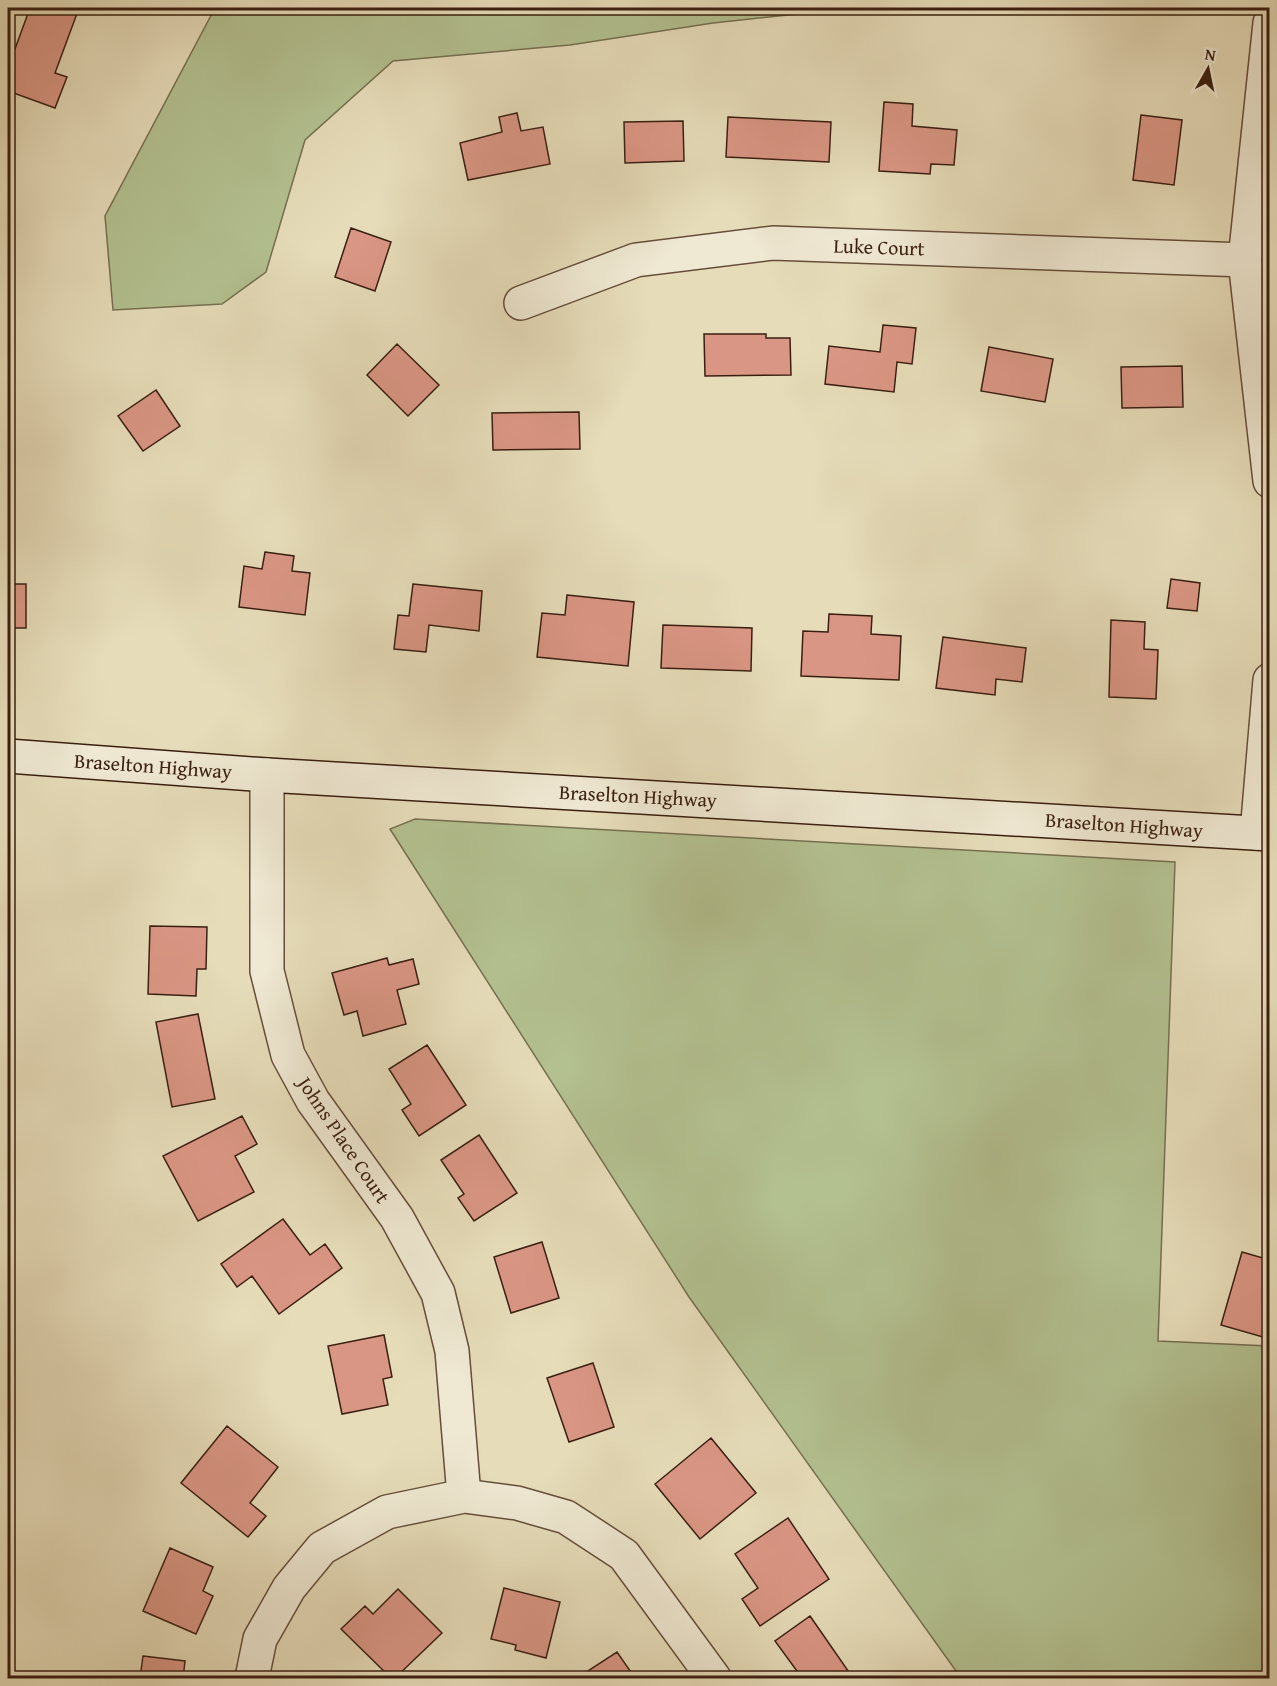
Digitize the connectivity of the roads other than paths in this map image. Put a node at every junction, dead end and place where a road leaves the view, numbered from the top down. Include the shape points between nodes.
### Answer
1 (1269, 23) edge
2 (1245, 260) junction
3 (521, 303) dead end
4 (1269, 481) edge
5 (1269, 680) edge
6 (8, 756) edge
7 (267, 775) junction
8 (1263, 833) edge
9 (464, 1496) junction
10 (252, 1678) edge
11 (714, 1678) edge

1 - 2 street
2 - 3 street, Luke Court via 773,243 636,260
2 - 4 street
5 - 8 street
6 - 7 street, Braselton Highway
7 - 8 street, Braselton Highway
7 - 9 street, Johns Place Court via 267,971 288,1055 313,1101 397,1218 438,1293 452,1351
9 - 10 street via 387,1512 322,1548 289,1588 260,1639
9 - 11 street via 517,1503 566,1517 624,1555

